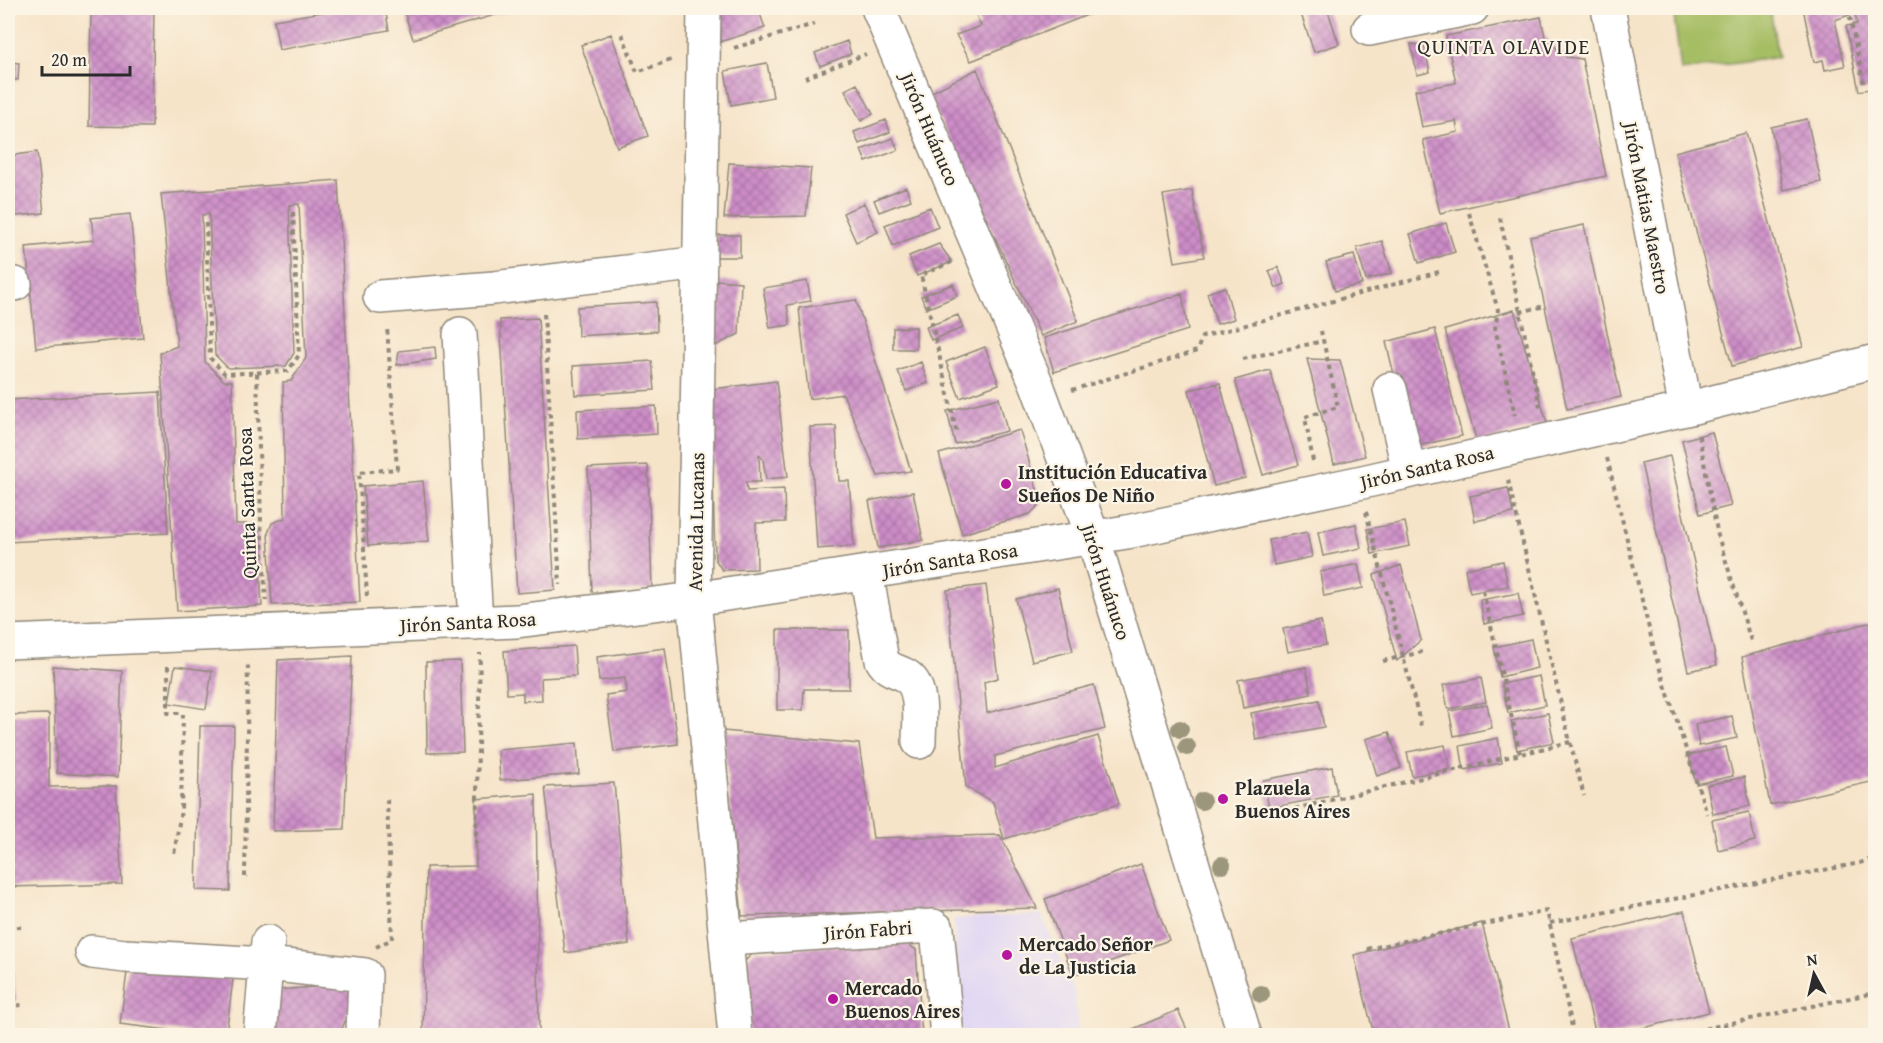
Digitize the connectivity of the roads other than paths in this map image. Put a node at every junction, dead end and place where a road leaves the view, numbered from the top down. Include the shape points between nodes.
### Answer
1 (704, 8) edge
2 (878, 8) edge
3 (1472, 8) edge
4 (1608, 8) edge
5 (1369, 28) dead end
6 (700, 263) junction
7 (383, 311) road end
8 (460, 334) dead end
9 (1875, 362) edge
10 (1390, 389) dead end
11 (1690, 408) junction
12 (1409, 471) junction
13 (1093, 537) junction
14 (866, 573) junction
15 (694, 599) junction
16 (479, 623) junction
17 (8, 642) edge
18 (919, 742) dead end
19 (727, 939) junction
20 (92, 952) dead end
21 (268, 953) junction
22 (363, 1033) dead end
23 (260, 1035) edge
24 (735, 1035) edge
25 (947, 1035) edge
26 (1245, 1035) edge

1 - 6 street, Avenida Lucanas
2 - 13 street, Jirón Huánuco via 1042,399
3 - 5 street
4 - 11 street, Jirón Matias Maestro
6 - 7 street via 494,288
6 - 15 street, Avenida Lucanas
8 - 16 street
9 - 11 street, Jirón Santa Rosa
10 - 12 street
11 - 12 street, Jirón Santa Rosa
12 - 13 street, Jirón Santa Rosa
13 - 14 street, Jirón Santa Rosa
13 - 26 street, Jirón Huánuco
14 - 15 street, Jirón Santa Rosa
14 - 18 street via 882,660 886,668 907,676 915,685
15 - 16 street, Jirón Santa Rosa
15 - 19 street, Avenida Lucanas
16 - 17 street, Jirón Santa Rosa
19 - 24 street, Avenida Lucanas
19 - 25 street, Jirón Fabri via 933,926 937,929
20 - 21 street via 125,956
21 - 22 street via 365,975
21 - 23 street

